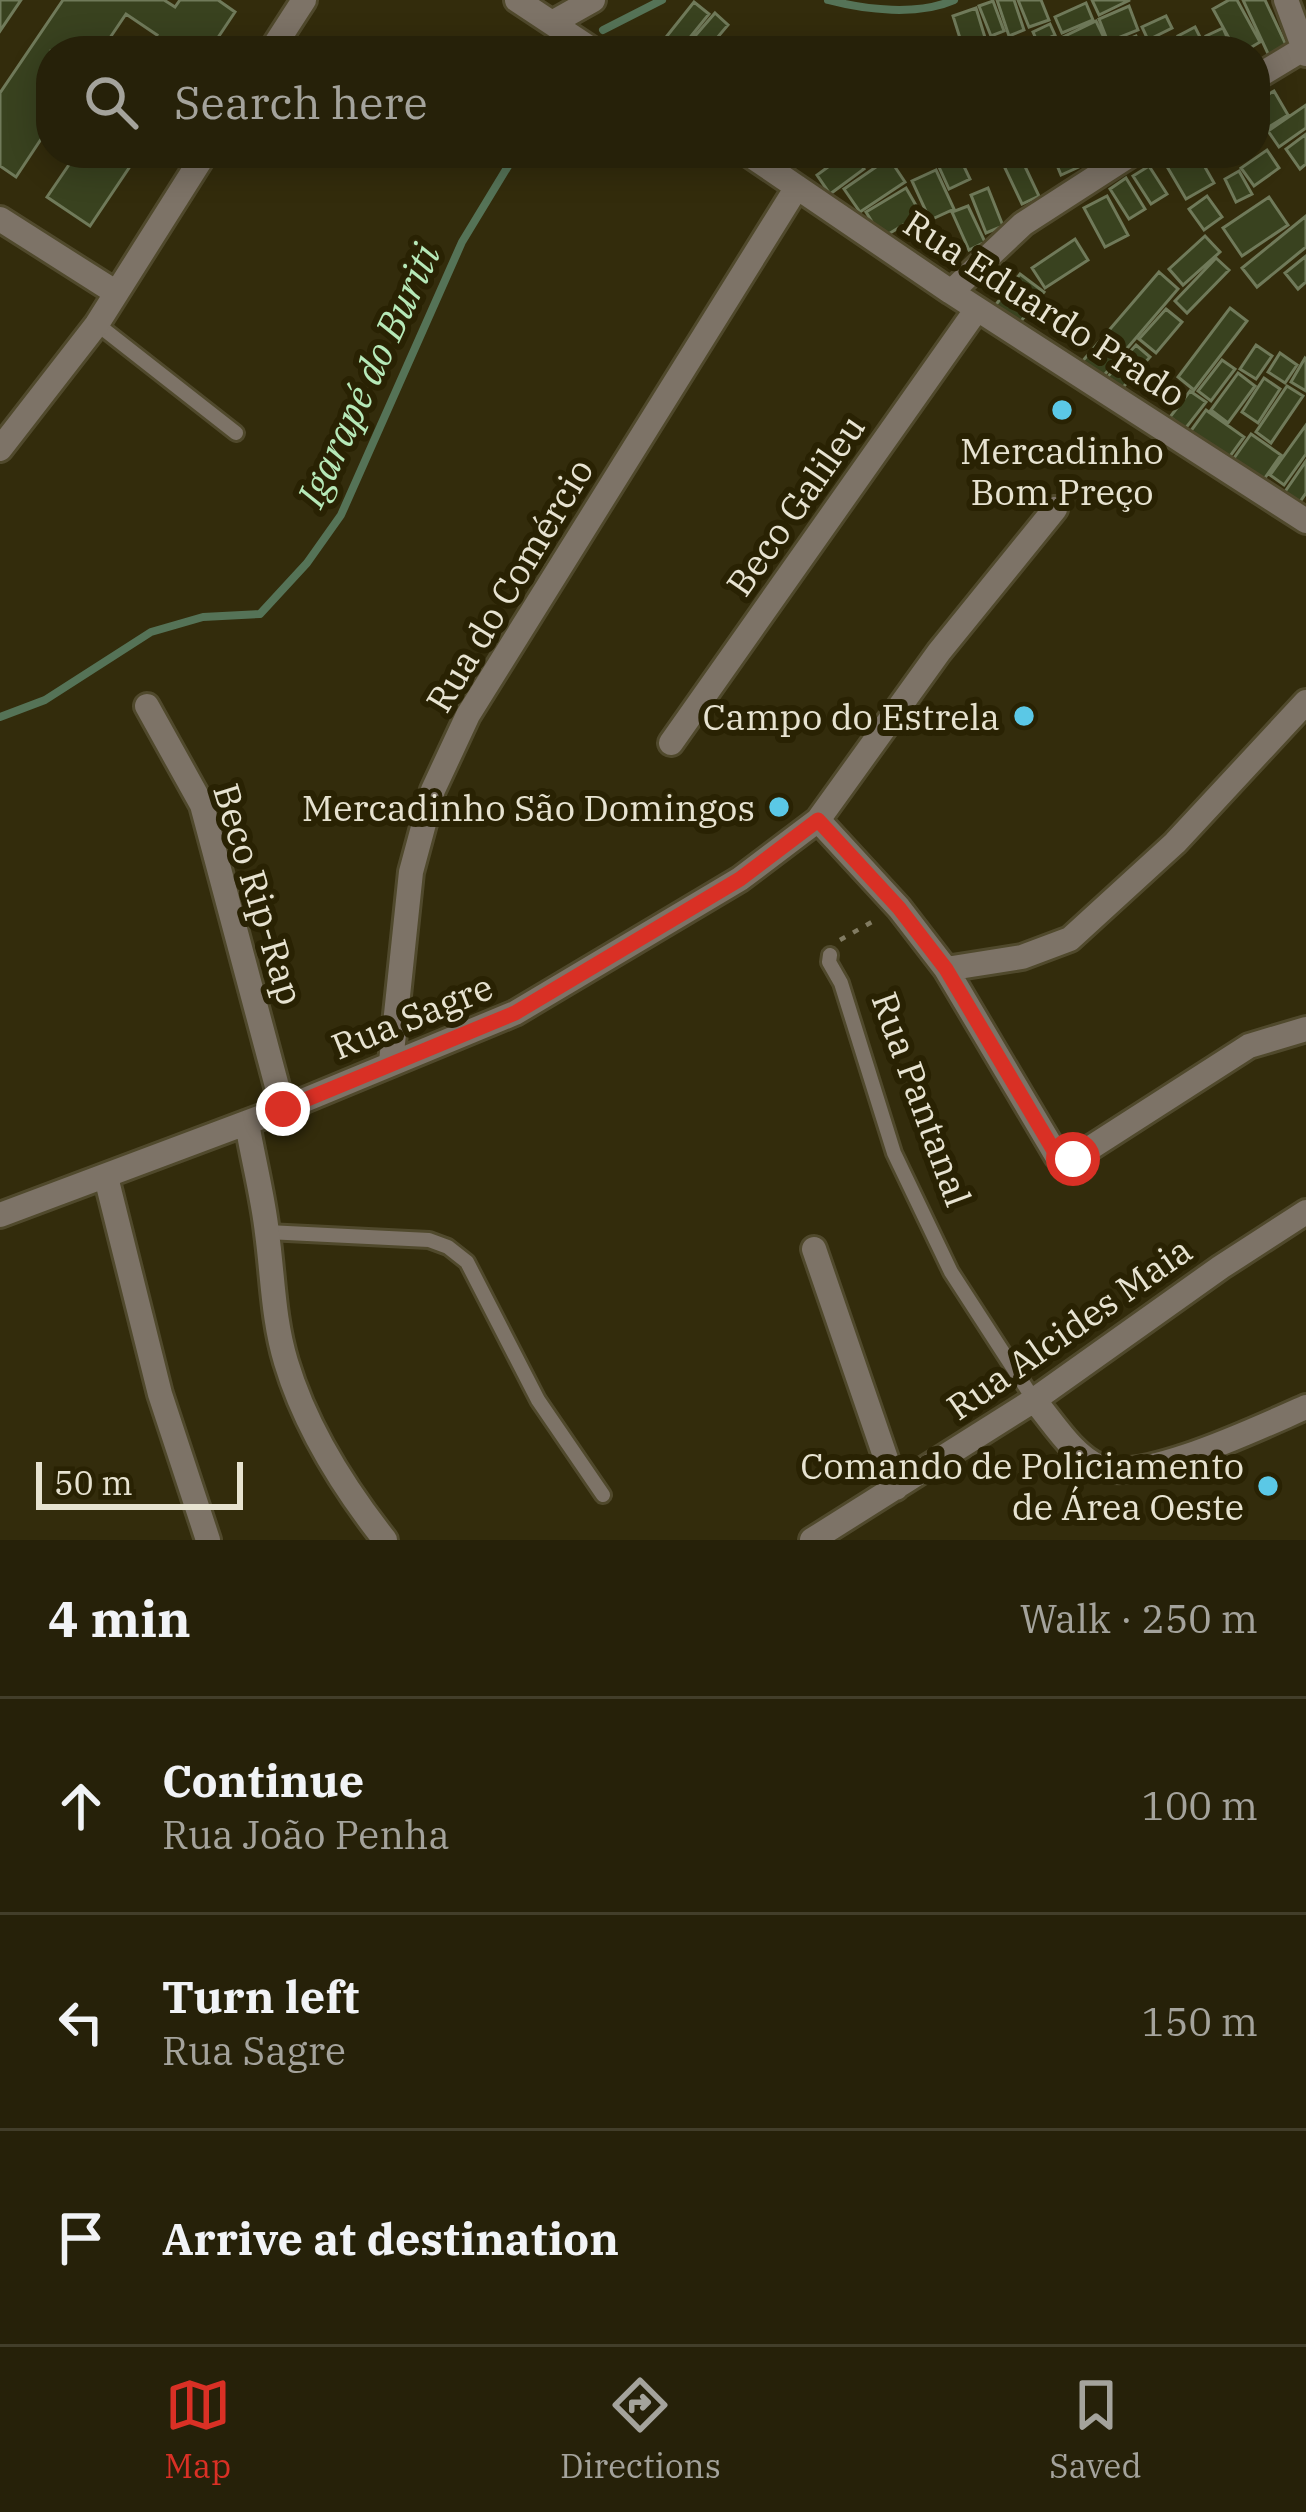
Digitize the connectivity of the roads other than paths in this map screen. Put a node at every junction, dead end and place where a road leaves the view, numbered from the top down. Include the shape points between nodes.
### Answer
1 (304, 0) edge
2 (517, 0) edge
3 (593, 0) edge
4 (1286, 0) edge
5 (552, 23) junction
6 (281, 36) edge
7 (572, 36) edge
8 (1304, 52) edge
9 (1270, 70) edge
10 (195, 168) edge
11 (769, 168) edge
12 (1109, 168) edge
13 (797, 187) junction
14 (0, 219) edge
15 (115, 292) junction
16 (951, 292) junction
17 (976, 309) junction
18 (97, 324) junction
19 (236, 434) dead end
20 (0, 449) edge
21 (1055, 509) dead end
22 (1306, 521) edge
23 (147, 706) dead end
24 (1302, 713) edge
25 (671, 743) dead end
26 (818, 820) junction
27 (830, 955) road end
28 (946, 969) junction
29 (1306, 1029) edge
30 (391, 1062) junction
31 (283, 1109) junction
32 (247, 1123) junction
33 (106, 1177) junction
34 (1306, 1212) edge
35 (0, 1215) edge
36 (267, 1232) junction
37 (814, 1250) dead end
38 (1034, 1400) junction
39 (1306, 1407) edge
40 (896, 1488) junction
41 (603, 1495) dead end
42 (208, 1540) edge
43 (385, 1540) edge
44 (812, 1540) edge

1 - 6 street
2 - 5 street
3 - 5 street
4 - 8 street
5 - 7 street
8 - 9 street
10 - 15 street
11 - 13 street, Rua Eduardo Prado
12 - 16 street via 1023,224
13 - 16 street, Rua Eduardo Prado
13 - 30 street, Rua do Comércio via 468,715 433,790 411,872
14 - 15 street
15 - 18 street
16 - 17 street, Rua Eduardo Prado
17 - 22 street, Rua Eduardo Prado
17 - 25 street, Beco Galileu
18 - 19 lane
18 - 20 street
21 - 26 street, Rua Sagre
23 - 31 street, Beco Rip-Rap via 202,805
24 - 28 street via 1070,939 1022,957
26 - 28 street
26 - 30 street, Rua Sagre via 740,879 515,1013
27 - 38 lane, Rua Pantanal via 895,1153 951,1272
28 - 29 street via 1057,1156 1073,1159 1249,1046
30 - 31 street, Rua Sagre
31 - 32 street, Rua Sagre
32 - 33 street, Rua Sagre
32 - 36 street
33 - 35 street, Rua Sagre
33 - 42 street via 160,1394
34 - 38 street, Rua Alcides Maia
36 - 41 lane via 429,1240 457,1254 538,1400
36 - 43 street via 287,1365 352,1499
37 - 40 street
38 - 39 street via 1104,1470 1138,1470 1212,1447
38 - 40 street, Rua Alcides Maia
40 - 44 street, Rua Alcides Maia

